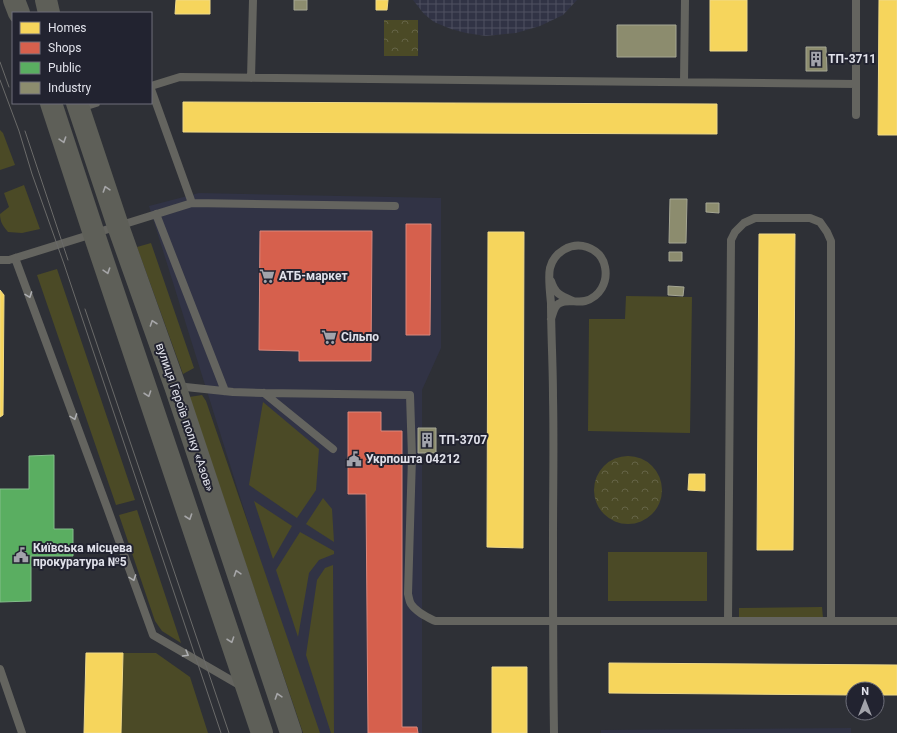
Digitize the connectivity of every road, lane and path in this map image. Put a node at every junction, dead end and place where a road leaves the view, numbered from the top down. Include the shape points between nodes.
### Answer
1 (14, 0) edge
2 (46, 0) edge
3 (253, 0) edge
4 (685, 0) edge
5 (856, 0) edge
6 (19, 12) edge
7 (49, 12) edge
8 (251, 78) junction
9 (684, 82) junction
10 (856, 84) junction
11 (152, 86) edge
12 (152, 92) edge
13 (51, 104) edge
14 (84, 105) edge
15 (856, 115) dead end
16 (192, 203) junction
17 (395, 206) dead end
18 (156, 214) junction
19 (118, 226) junction
20 (94, 234) junction
21 (15, 258) junction
22 (0, 260) edge
23 (550, 279) junction
24 (576, 302) junction
25 (551, 319) junction
26 (175, 386) junction
27 (225, 391) junction
28 (264, 393) junction
29 (333, 449) dead end
30 (553, 621) junction
31 (728, 622) junction
32 (831, 622) junction
33 (897, 622) edge
34 (0, 669) edge
35 (248, 690) junction
36 (22, 733) edge
37 (262, 733) edge
38 (291, 733) edge
39 (554, 733) edge

1 - 6 main road
2 - 7 main road
3 - 8 lane
4 - 9 lane
5 - 10 lane
8 - 9 lane
8 - 11 lane via 180,77
9 - 10 lane
10 - 15 lane
12 - 16 lane
13 -> 20 main road
19 -> 14 main road, вулиця Героїв полку «Азов»
16 - 17 lane
16 - 18 lane
18 - 19 lane
18 - 27 lane
19 - 20 lane
26 -> 19 main road, вулиця Героїв полку «Азов»
20 - 21 lane
20 -> 35 main road
21 - 22 lane
21 -> 35 lane via 153,635
23 - 24 lane via 559,295
23 - 24 lane via 553,260 566,248 585,246 601,256 605,265 605,283 593,297
23 - 25 lane
24 - 25 lane via 557,304
25 - 30 lane
26 - 27 lane
38 -> 26 main road, вулиця Героїв полку «Азов»
27 - 28 lane
28 - 29 lane
28 - 30 lane via 410,395 412,457 408,594 411,604 435,621
30 - 31 lane
30 - 39 lane
31 - 32 lane
31 - 32 lane via 730,240 744,223 755,218 810,218 820,222 831,241
32 - 33 lane
34 - 36 lane
35 - 37 main road

